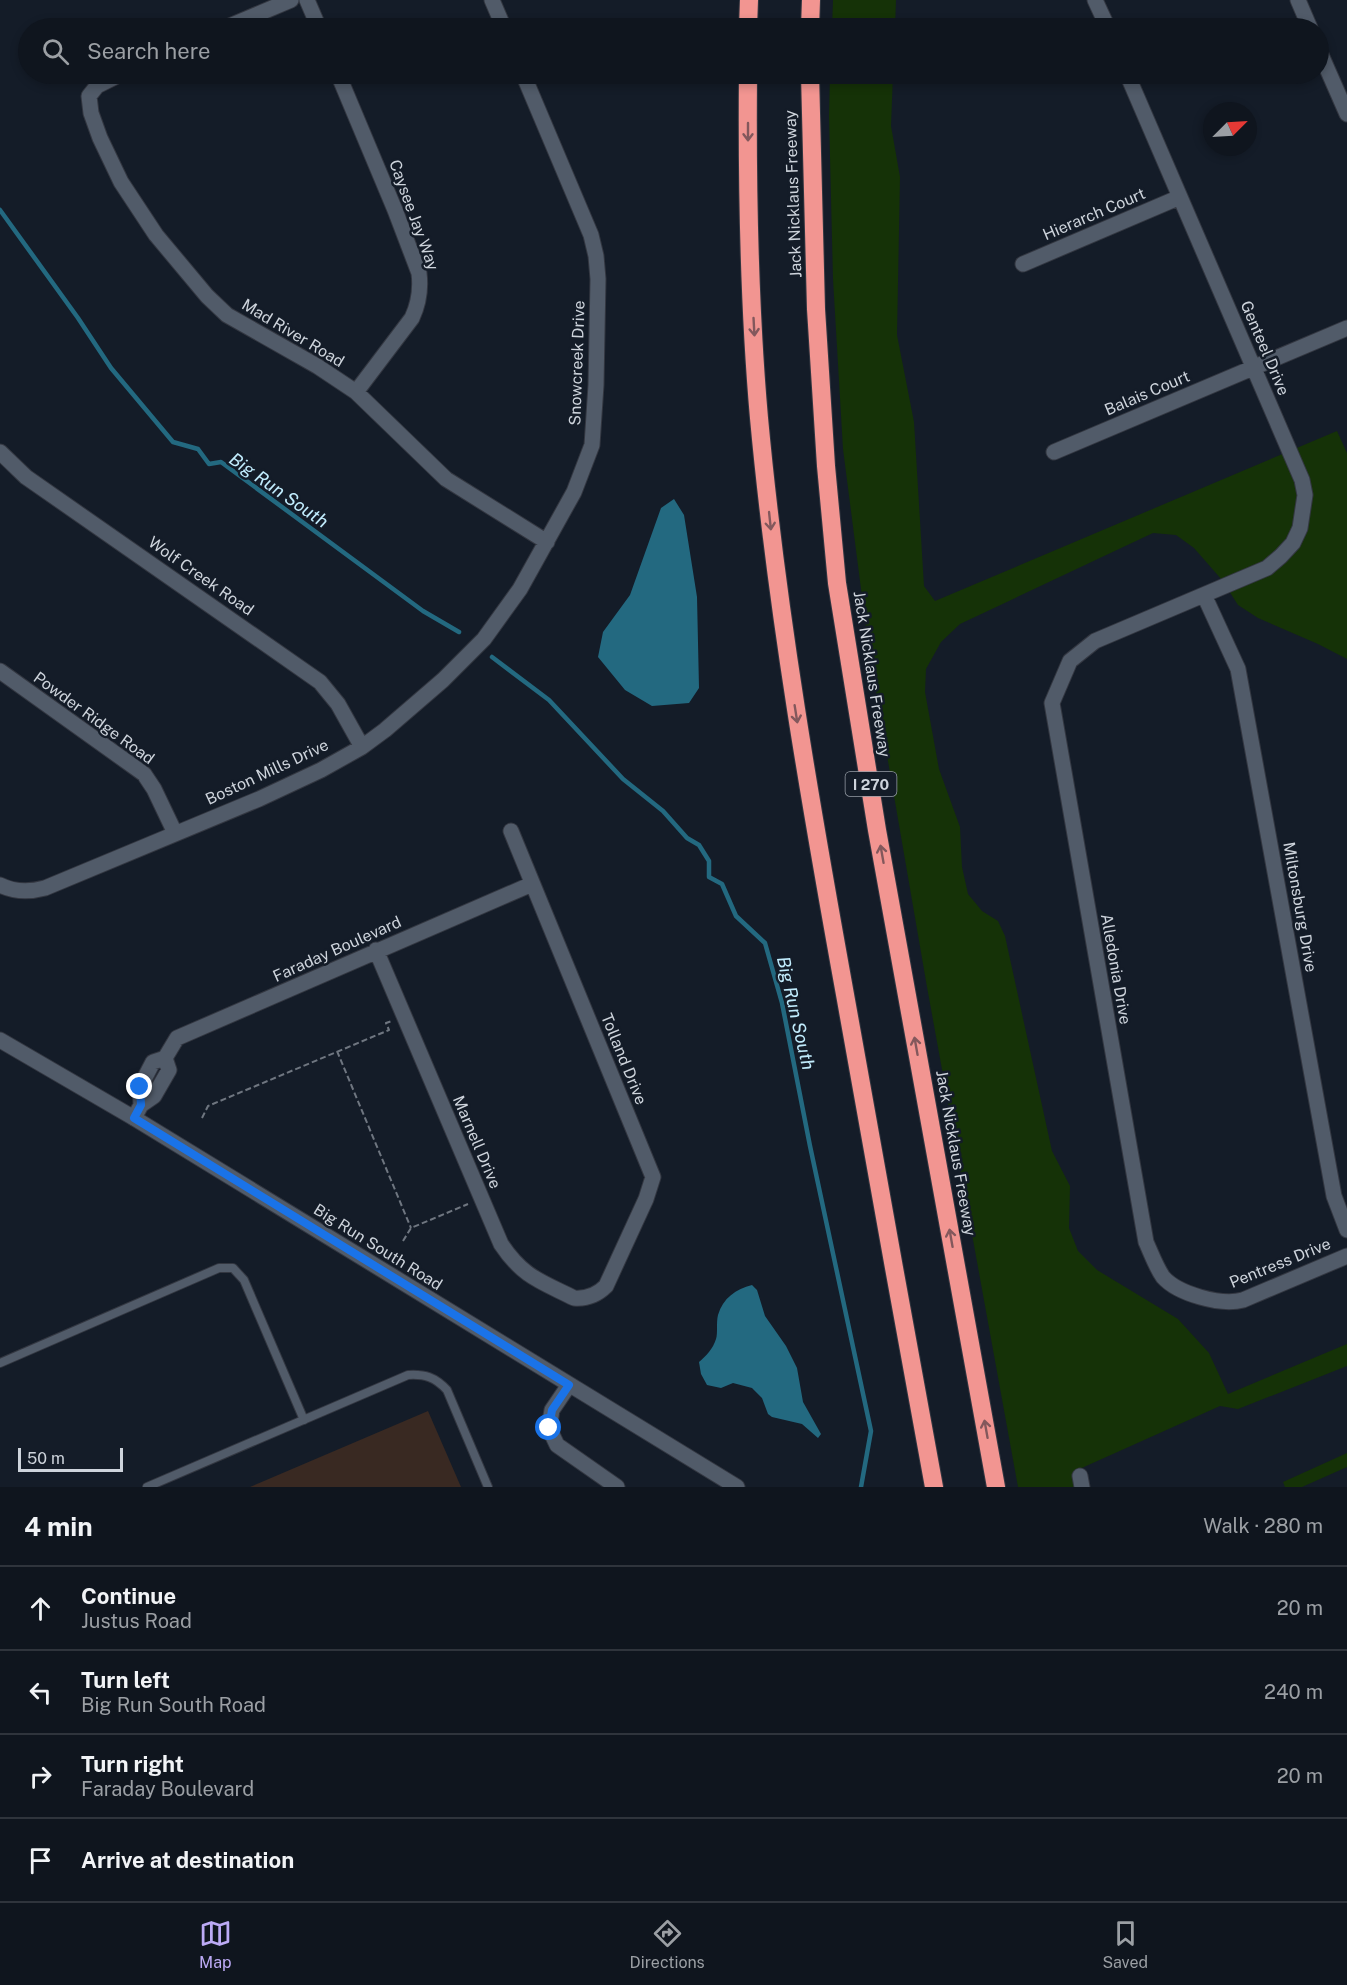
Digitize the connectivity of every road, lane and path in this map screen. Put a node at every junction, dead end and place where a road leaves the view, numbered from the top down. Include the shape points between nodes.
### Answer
1 (291, 0) edge
2 (307, 0) edge
3 (492, 0) edge
4 (749, 0) edge
5 (811, 0) edge
6 (1095, 0) edge
7 (1298, 0) edge
8 (249, 18) edge
9 (315, 18) edge
10 (500, 18) edge
11 (748, 18) edge
12 (810, 18) edge
13 (1101, 18) edge
14 (1306, 18) edge
15 (1329, 73) edge
16 (101, 84) edge
17 (342, 84) edge
18 (527, 84) edge
19 (748, 84) edge
20 (810, 84) edge
21 (1131, 84) edge
22 (1347, 114) edge
23 (1180, 197) junction
24 (1023, 264) dead end
25 (1347, 328) edge
26 (1254, 368) junction
27 (356, 392) junction
28 (0, 452) edge
29 (1054, 452) dead end
30 (547, 542) junction
31 (1204, 595) junction
32 (484, 639) joint
33 (0, 671) edge
34 (1052, 703) joint
35 (362, 747) junction
36 (511, 831) dead end
37 (175, 833) junction
38 (532, 884) junction
39 (0, 885) edge
40 (376, 950) junction
41 (404, 1016) junction
42 (0, 1040) edge
43 (337, 1051) junction
44 (138, 1112) junction
45 (202, 1118) dead end
46 (482, 1199) junction
47 (411, 1228) junction
48 (1347, 1230) edge
49 (403, 1241) dead end
50 (1146, 1242) joint
51 (1347, 1256) edge
52 (594, 1294) joint
53 (0, 1363) edge
54 (569, 1385) junction
55 (304, 1420) junction
56 (147, 1487) edge
57 (488, 1487) edge
58 (617, 1487) edge
59 (737, 1487) edge
60 (934, 1487) edge
61 (996, 1487) edge

1 - 8 street
2 - 9 street
3 - 10 street
4 - 11 highway
5 - 12 highway
6 - 13 street
7 - 14 street
15 - 22 street
16 - 27 street, Mad River Road via 89,96 100,138 121,182 156,235 227,315
17 - 27 street, Caysee Jay Way via 395,210 420,284 412,318
18 - 30 street, Snowcreek Drive via 591,235 598,279 592,445 574,492
19 -> 60 highway via 752,291 771,535 820,856
61 -> 20 highway, Jack Nicklaus Freeway / I 270 via 879,841 837,583 816,309
21 - 23 street, Genteel Drive
23 - 24 street, Hierarch Court
23 - 26 street, Genteel Drive
25 - 26 street, Balais Court
26 - 29 street, Balais Court
26 - 31 street, Genteel Drive via 1302,480 1305,495 1300,528 1293,543 1267,568
27 - 30 street, Mad River Road via 446,479
28 - 35 street, Wolf Creek Road via 26,477 320,682 338,704
30 - 32 street, Snowcreek Drive
31 - 34 street, Genteel Drive via 1095,641 1070,661
31 - 48 street, Miltonsburg Drive via 1238,669 1334,1196
32 - 35 street, Boston Mills Drive via 443,680
33 - 37 street, Powder Ridge Road via 144,774
34 - 50 street, Alledonia Drive
35 - 37 street, Boston Mills Drive via 259,799
36 - 38 street, Tolland Drive
37 - 39 street, Boston Mills Drive via 45,888 13,890
38 - 40 street, Faraday Boulevard
38 - 52 street, Tolland Drive via 653,1177 606,1286
40 - 41 street, Marnell Drive
40 - 44 street, Faraday Boulevard via 177,1038 165,1058 153,1062 140,1087
41 - 43 path via 386,1023 389,1030
41 - 46 street, Marnell Drive
42 - 44 street, Big Run South Road
43 - 45 path via 208,1106
43 - 47 path
44 - 54 street, Big Run South Road
46 - 47 path
46 - 52 street, Marnell Drive via 501,1245 526,1274 574,1298
47 - 49 path
50 - 51 street, Pentress Drive via 1164,1277 1191,1295 1230,1304
53 - 55 lane via 219,1268 233,1268 244,1280
54 - 58 street via 552,1410 549,1428 557,1445
54 - 59 street, Big Run South Road
55 - 56 lane
55 - 57 lane via 408,1375 423,1374 447,1390

